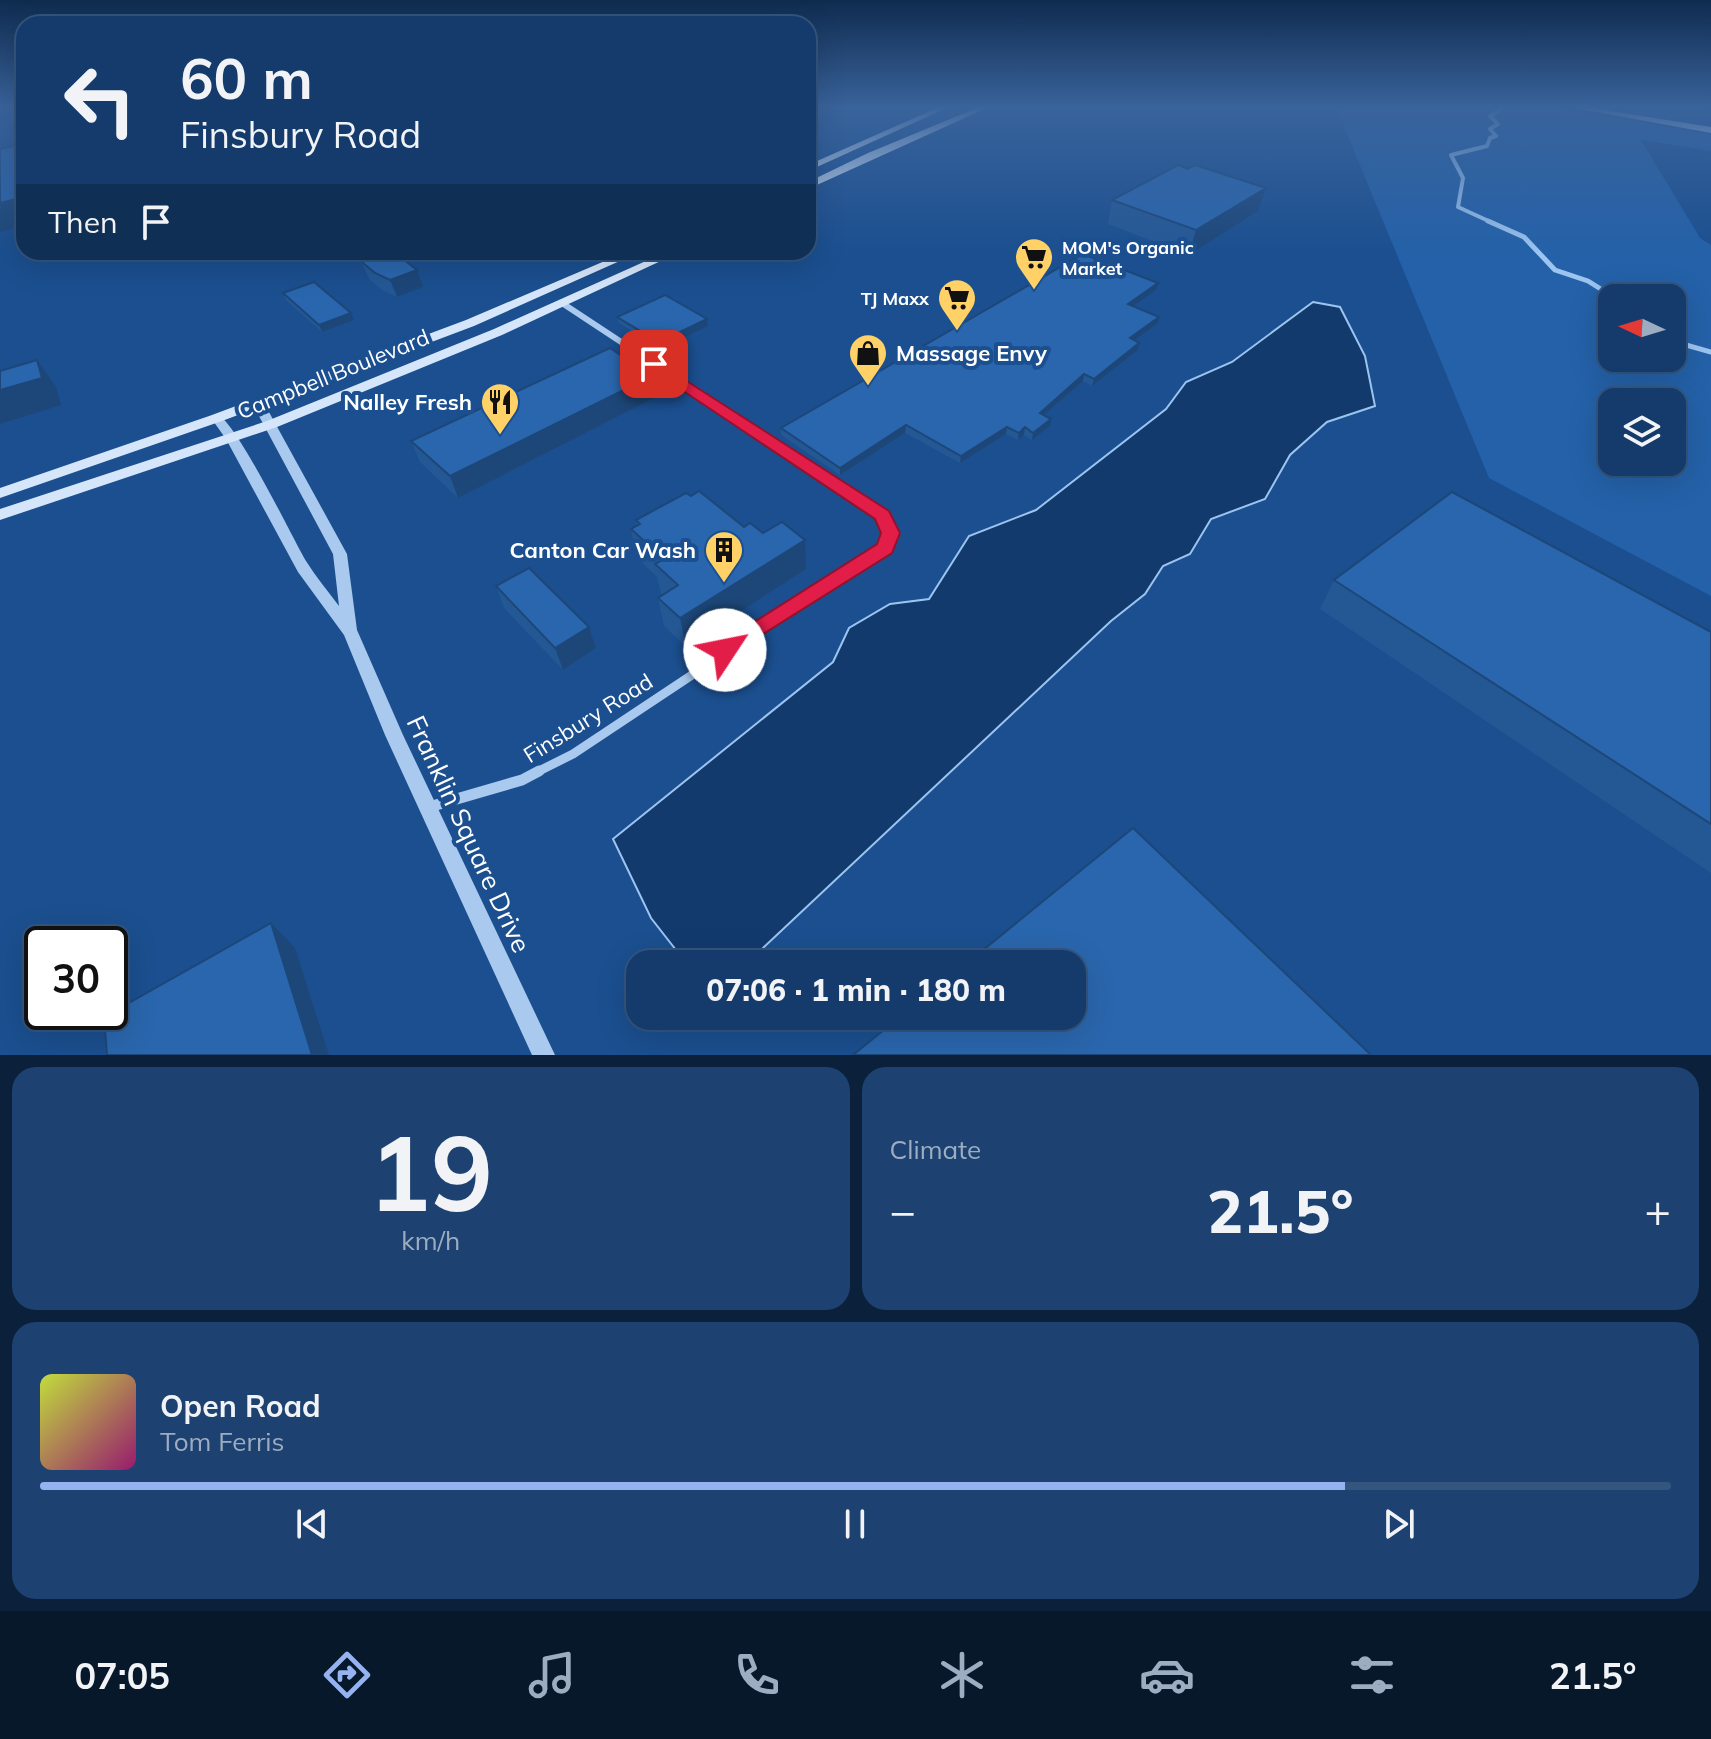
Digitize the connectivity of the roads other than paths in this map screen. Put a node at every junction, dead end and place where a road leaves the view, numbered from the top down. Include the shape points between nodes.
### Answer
1 (834, 156) edge
2 (868, 156) edge
3 (816, 164) edge
4 (816, 182) edge
5 (616, 260) edge
6 (657, 260) edge
7 (562, 303) junction
8 (258, 403) junction
9 (217, 418) junction
10 (272, 424) junction
11 (232, 438) junction
12 (0, 493) edge
13 (0, 515) edge
14 (351, 633) junction
15 (429, 807) junction
16 (544, 1055) edge

1 - 3 main road
2 - 4 main road
5 - 8 main road, Campbell Boulevard via 470,323
6 - 7 main road, Campbell Boulevard
7 - 10 main road, Campbell Boulevard
7 - 15 street, Finsbury Road via 882,515 891,533 885,548 573,754 522,780
8 - 9 main road, Campbell Boulevard
8 - 10 street, Franklin Square Drive
9 - 11 street, Franklin Square Drive
9 - 12 main road, Campbell Boulevard
10 - 11 main road, Campbell Boulevard
10 - 14 street, Franklin Square Drive via 340,554
11 - 13 main road, Campbell Boulevard
11 - 14 street, Franklin Square Drive via 303,568
14 - 15 street, Franklin Square Drive
15 - 16 street, Franklin Square Drive

